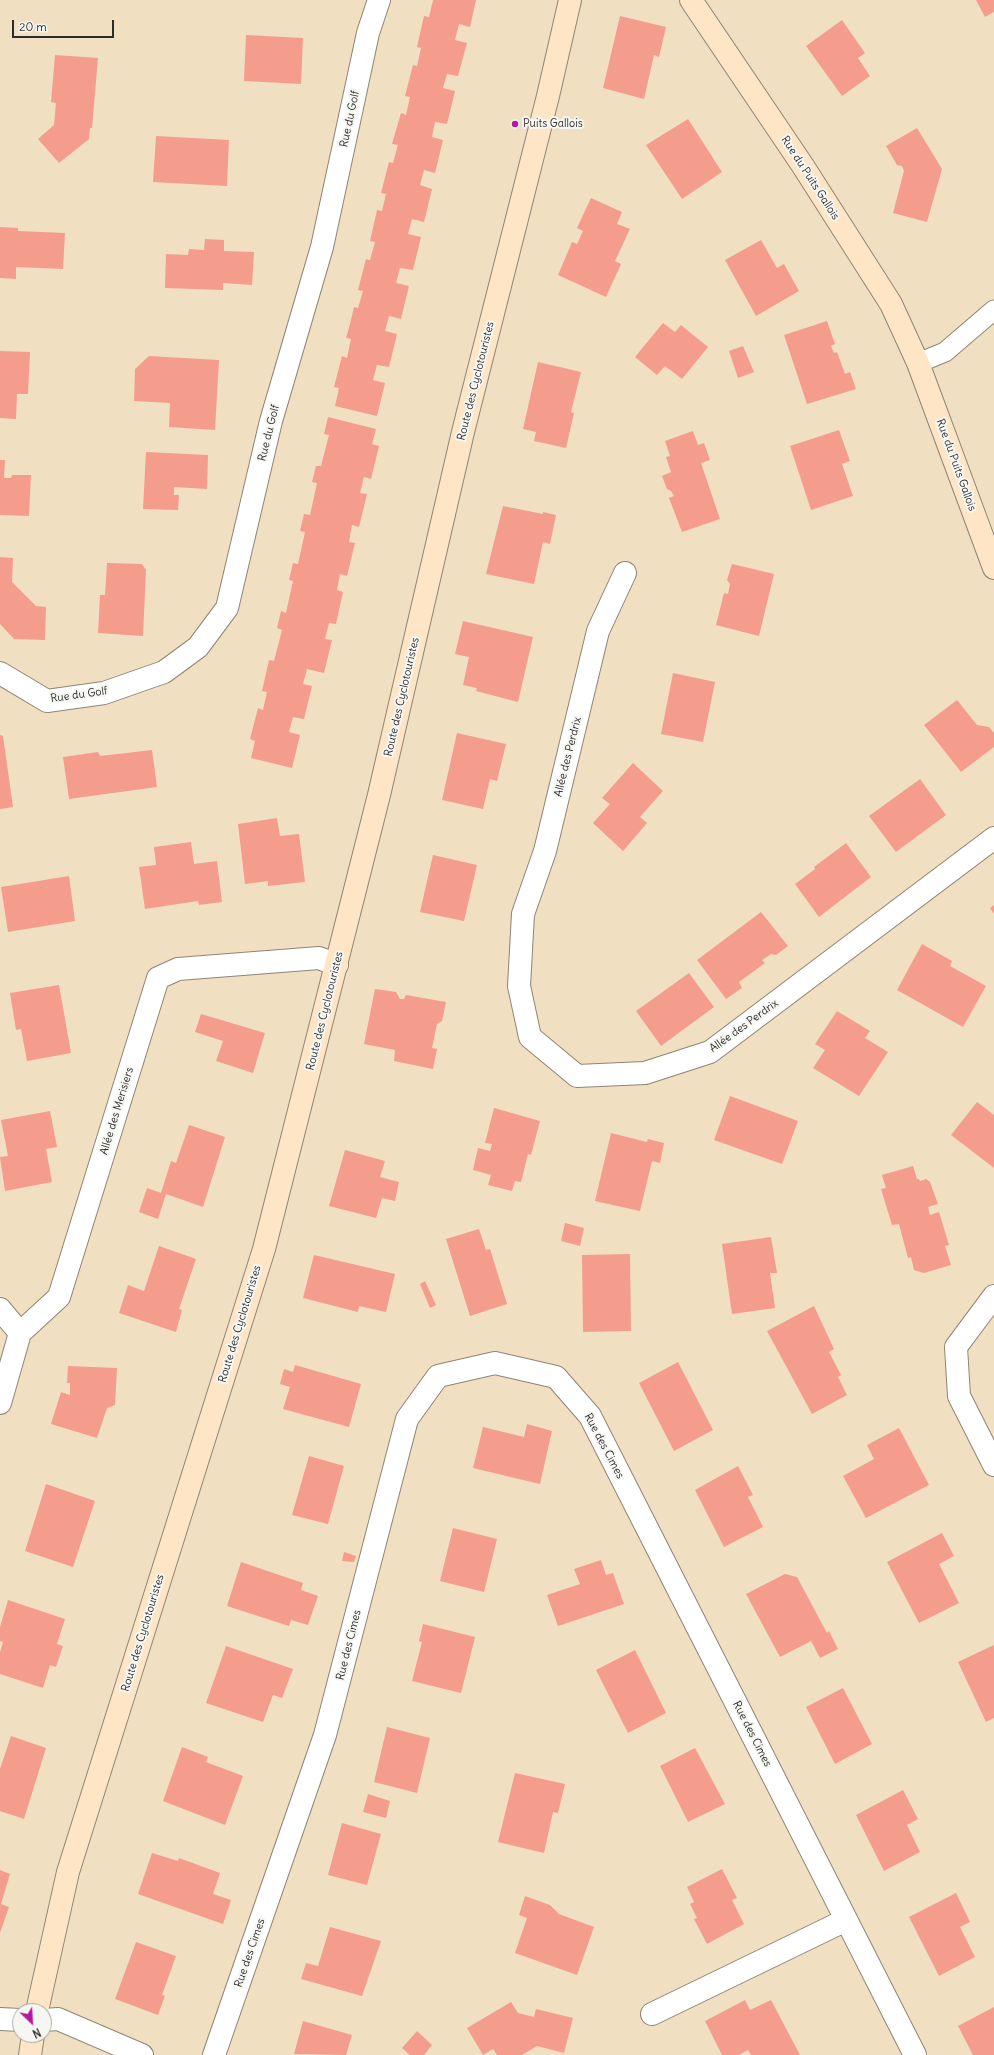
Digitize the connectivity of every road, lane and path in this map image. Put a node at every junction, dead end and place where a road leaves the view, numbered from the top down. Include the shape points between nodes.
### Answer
1 (379, 0) edge
2 (570, 0) edge
3 (690, 0) edge
4 (994, 310) edge
5 (918, 363) junction
6 (994, 568) edge
7 (625, 573) dead end
8 (0, 673) edge
9 (994, 838) edge
10 (337, 966) junction
11 (994, 1296) edge
12 (0, 1309) edge
13 (20, 1333) junction
14 (0, 1404) edge
15 (994, 1465) edge
16 (846, 1920) junction
17 (39, 2003) edge
18 (652, 2014) dead end
19 (0, 2019) edge
20 (52, 2019) edge
21 (12, 2020) edge
22 (32, 2043) edge
23 (30, 2055) edge
24 (142, 2055) edge
25 (214, 2055) edge
26 (915, 2055) edge

1 - 8 street, Rue du Golf via 368,33 322,247 271,421 227,608 198,647 164,672 104,693 47,701
2 - 10 street, Route des Cyclotouristes via 463,432
3 - 5 street, Rue du Puits Gallois via 891,304
4 - 5 lane via 944,352
5 - 6 street, Rue du Puits Gallois
7 - 9 street, Allée des Perdrix via 598,631 545,851 523,914 519,986 530,1037 577,1076 645,1073 710,1052
10 - 13 street, Allée des Merisiers via 319,958 178,970 158,978 59,1297
10 - 17 street, Route des Cyclotouristes via 264,1250 68,1872
11 - 15 street via 956,1347 959,1396
12 - 13 street
13 - 14 street
16 - 18 street
16 - 25 street, Rue des Cimes via 590,1416 556,1377 495,1363 438,1376 407,1419 325,1735
16 - 26 street, Rue des Cimes
19 - 21 street
20 - 24 street via 58,2019
22 - 23 street

